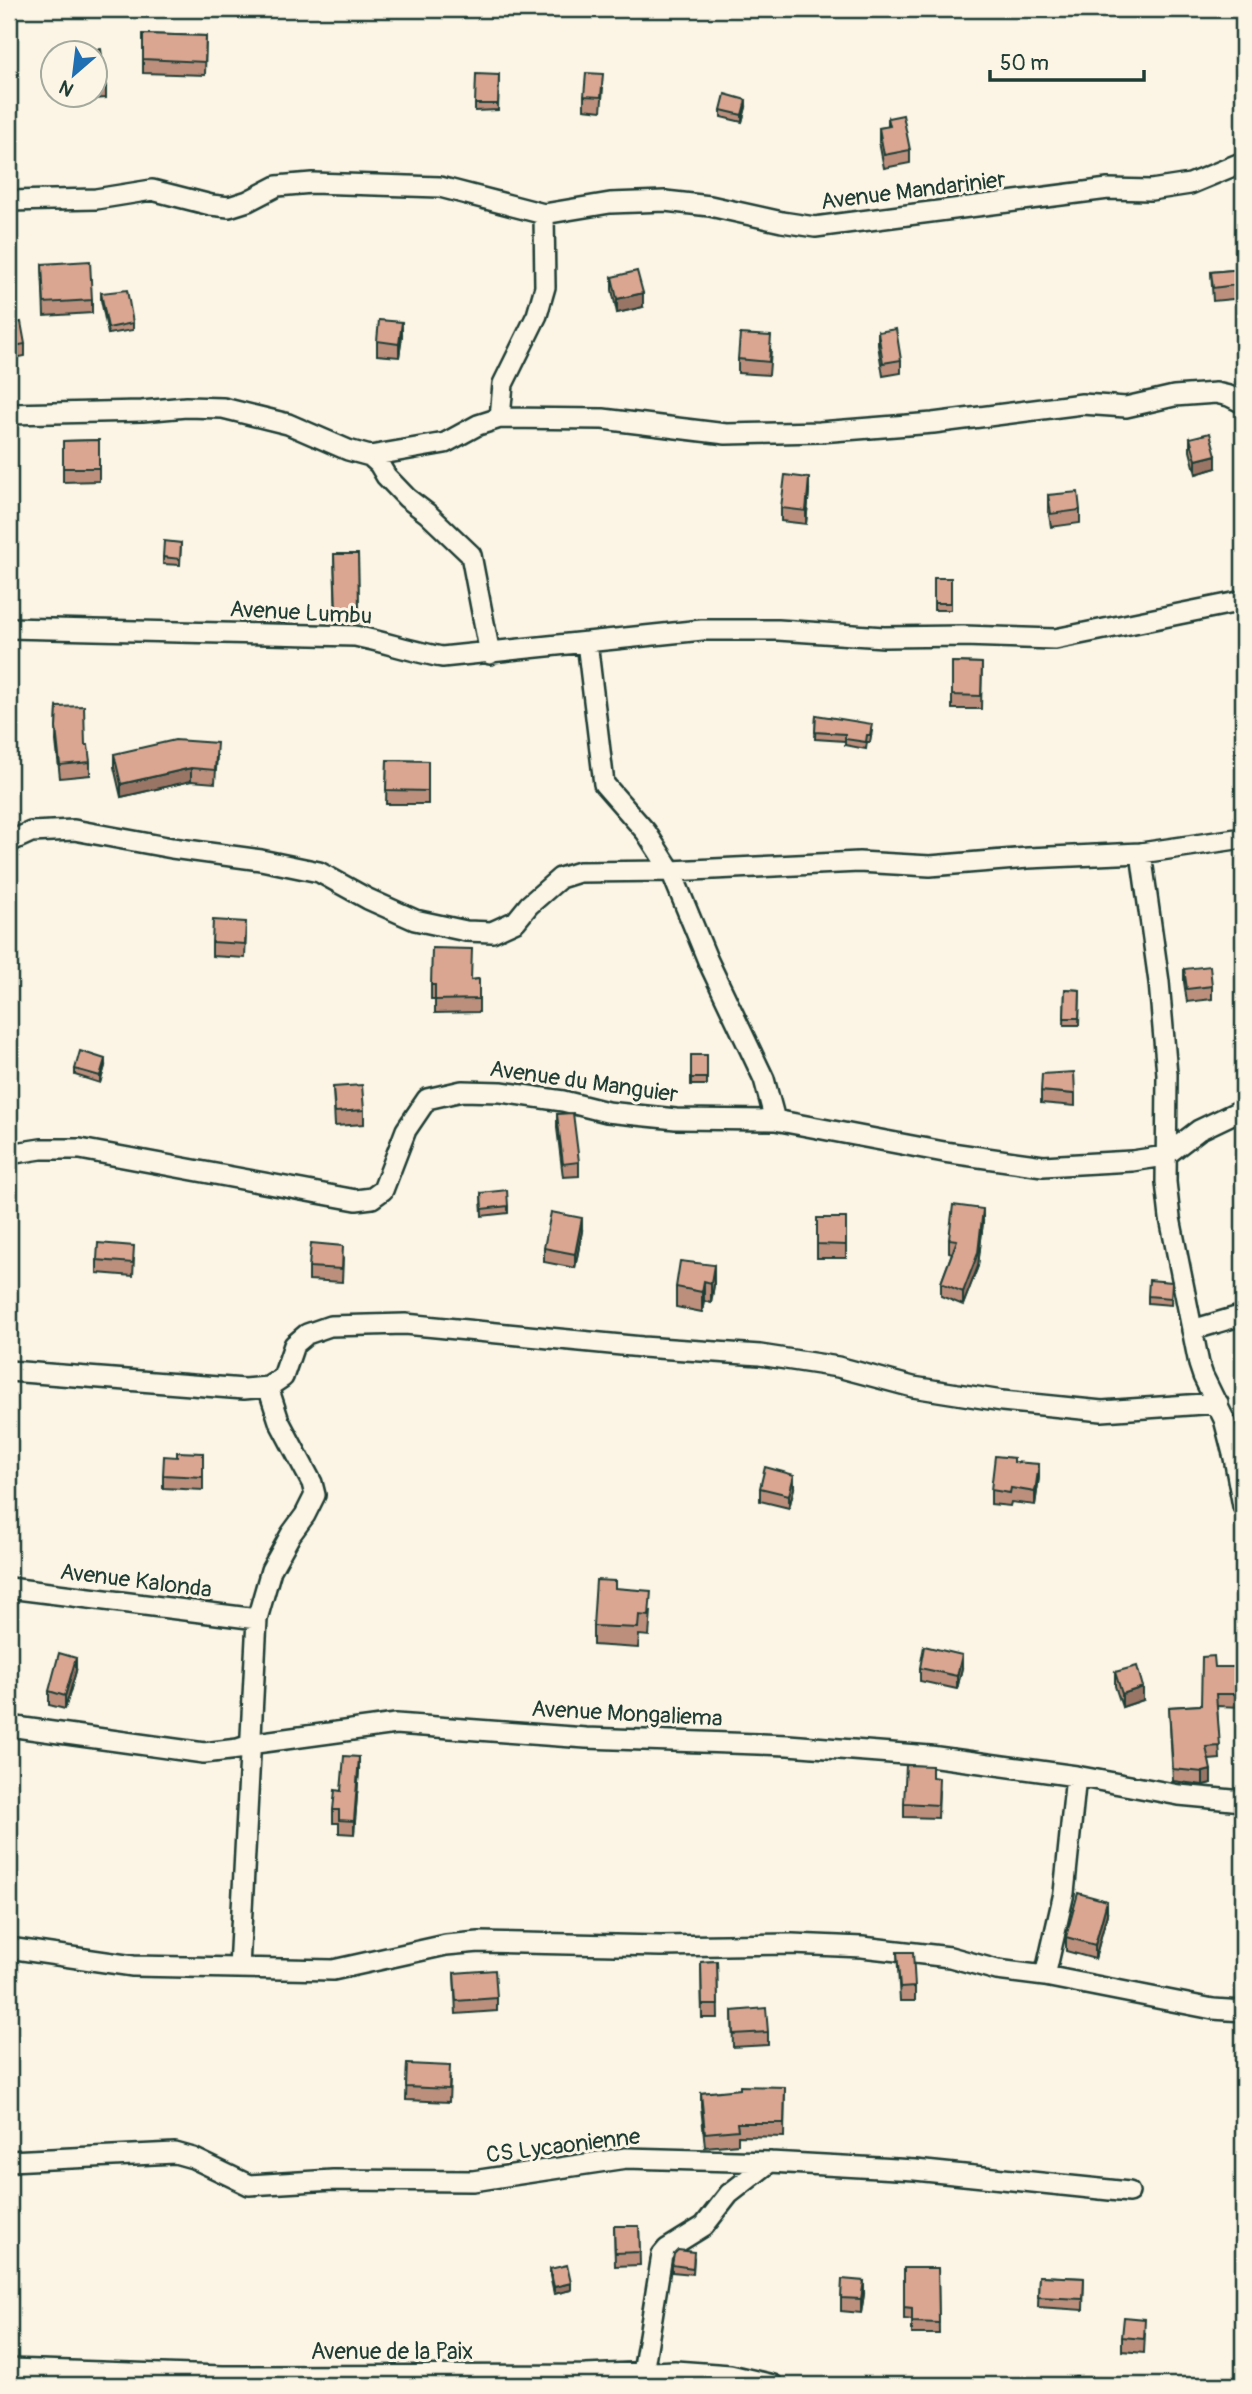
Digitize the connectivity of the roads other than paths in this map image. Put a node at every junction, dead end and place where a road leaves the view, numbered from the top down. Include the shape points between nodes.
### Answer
1 (1243, 162) edge
2 (9, 201) edge
3 (544, 214) junction
4 (1243, 403) edge
5 (9, 414) edge
6 (500, 418) junction
7 (370, 457) junction
8 (1243, 601) edge
9 (9, 628) edge
10 (587, 642) junction
11 (490, 654) junction
12 (1243, 838) edge
13 (9, 842) edge
14 (1141, 853) junction
15 (671, 871) junction
16 (1243, 1109) edge
17 (775, 1120) junction
18 (9, 1154) edge
19 (1165, 1156) junction
20 (1243, 1315) edge
21 (1192, 1330) junction
22 (9, 1371) edge
23 (268, 1387) junction
24 (1218, 1403) junction
25 (1239, 1463) edge
26 (1243, 1506) edge
27 (9, 1588) edge
28 (257, 1619) junction
29 (9, 1726) edge
30 (249, 1745) junction
31 (1076, 1776) junction
32 (1243, 1801) edge
33 (9, 1948) edge
34 (239, 1968) junction
35 (1045, 1976) junction
36 (1243, 2011) edge
37 (9, 2161) edge
38 (771, 2162) junction
39 (1129, 2192) dead end
40 (9, 2369) edge
41 (643, 2373) junction
42 (774, 2385) edge

1 - 3 street, Avenue Mandarinier via 1190,184 1151,190 1108,189 815,227 665,201 610,203
2 - 3 street, Avenue Mandarinier via 96,199 152,190 229,207 277,186 312,183 440,187
3 - 6 street via 545,287 537,315 503,384
4 - 6 street via 1216,393 1126,407 1082,404 933,423 726,435 603,419
5 - 7 street via 223,408 288,424
6 - 7 street via 445,443
7 - 11 street via 407,498 471,555
8 - 10 street, Avenue Lumbu via 1055,639 702,630
9 - 11 street, Avenue Lumbu via 355,636 442,657
10 - 11 street, Avenue Lumbu
10 - 15 street via 604,784 646,832
12 - 14 street
13 - 15 street via 31,832 75,830 261,860 319,872 415,920 466,931 492,932 516,920 560,878 579,872
14 - 15 street via 930,866 859,862
14 - 19 street via 1167,1074
15 - 17 street via 764,1079
16 - 19 street via 1199,1129
17 - 18 street, Avenue du Manguier via 676,1119 607,1112 501,1092 461,1091 427,1099 406,1129 383,1190 372,1198 356,1200 79,1149
17 - 19 street, Avenue du Manguier via 1043,1166
19 - 21 street via 1170,1218
20 - 21 street
21 - 24 street via 1203,1376
22 - 23 street
23 - 24 street via 283,1377 294,1345 307,1334 330,1326 405,1324 760,1355 838,1367 913,1387 1102,1411
23 - 28 street via 315,1495 271,1570
24 - 25 street
25 - 26 street
27 - 28 street, Avenue Kalonda
28 - 30 street
29 - 30 street, Avenue Mongaliema via 204,1753
30 - 31 street, Avenue Mongaliema via 396,1724 586,1738 788,1745 930,1756
30 - 34 street
31 - 32 street, Avenue Mongaliema via 1179,1795
31 - 35 street via 1064,1893
33 - 34 street via 133,1966
34 - 35 street via 333,1970 479,1942 780,1944 913,1952
35 - 36 street
37 - 38 street, CS Lycaonienne via 175,2153 249,2185 333,2180 474,2181 626,2158
38 - 39 street, CS Lycaonienne via 915,2170
38 - 41 street via 729,2194 704,2226 662,2255
40 - 41 street, Avenue de la Paix via 223,2376
41 - 42 street, Avenue de la Paix via 730,2375

